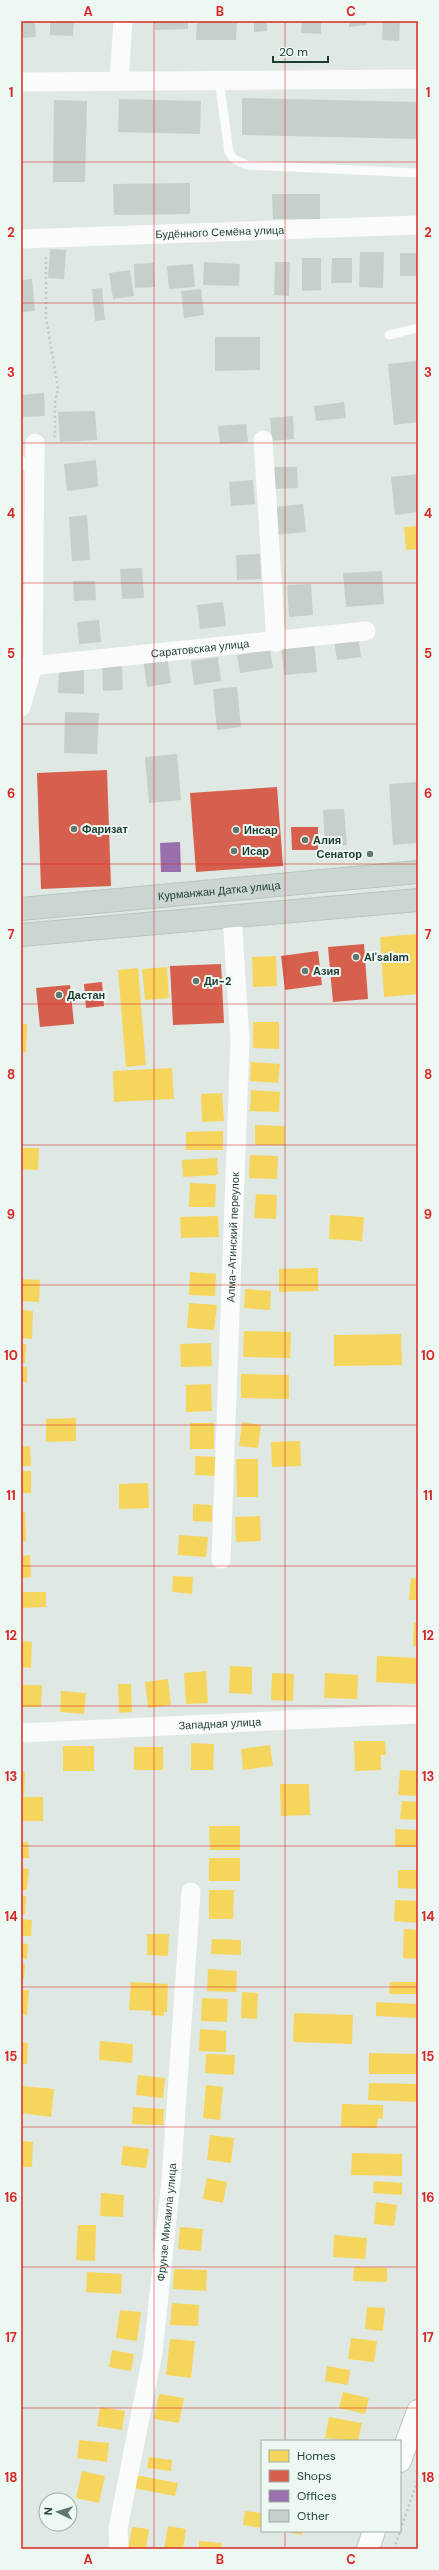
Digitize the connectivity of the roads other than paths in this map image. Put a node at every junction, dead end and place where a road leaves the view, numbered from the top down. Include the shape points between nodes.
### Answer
1 (123, 21) edge
2 (418, 79) edge
3 (219, 80) junction
4 (119, 81) junction
5 (21, 82) edge
6 (418, 173) edge
7 (418, 225) edge
8 (21, 239) edge
9 (418, 328) edge
10 (388, 336) dead end
11 (262, 440) dead end
12 (35, 443) road end
13 (21, 460) edge
14 (35, 477) junction
15 (366, 631) dead end
16 (276, 642) junction
17 (27, 666) edge
18 (21, 707) edge
19 (418, 872) edge
20 (418, 900) edge
21 (21, 909) edge
22 (232, 916) junction
23 (21, 935) edge
24 (221, 1559) dead end
25 (418, 1714) edge
26 (21, 1733) edge
27 (191, 1892) dead end
28 (418, 2412) edge
29 (401, 2458) edge
30 (374, 2532) edge
31 (119, 2549) edge
32 (368, 2549) edge

1 - 4 street
2 - 3 street
3 - 4 street
3 - 6 lane via 228,152 234,159 247,165
4 - 5 street
7 - 8 street, Будённого Семёна улица
9 - 10 lane
11 - 16 street
12 - 14 street
13 - 14 lane
14 - 17 street
15 - 16 street, Саратовская улица
16 - 17 street, Саратовская улица
17 - 18 street
19 - 21 main road, Курманжан Датка улица
20 - 22 main road
22 - 23 main road
22 - 24 street, Алма-Атинский переулок via 240,1040
25 - 26 street, Западная улица
27 - 31 street, Фрунзе Михаила улица via 171,2181 153,2352 118,2528
28 - 29 main road
30 - 32 main road

